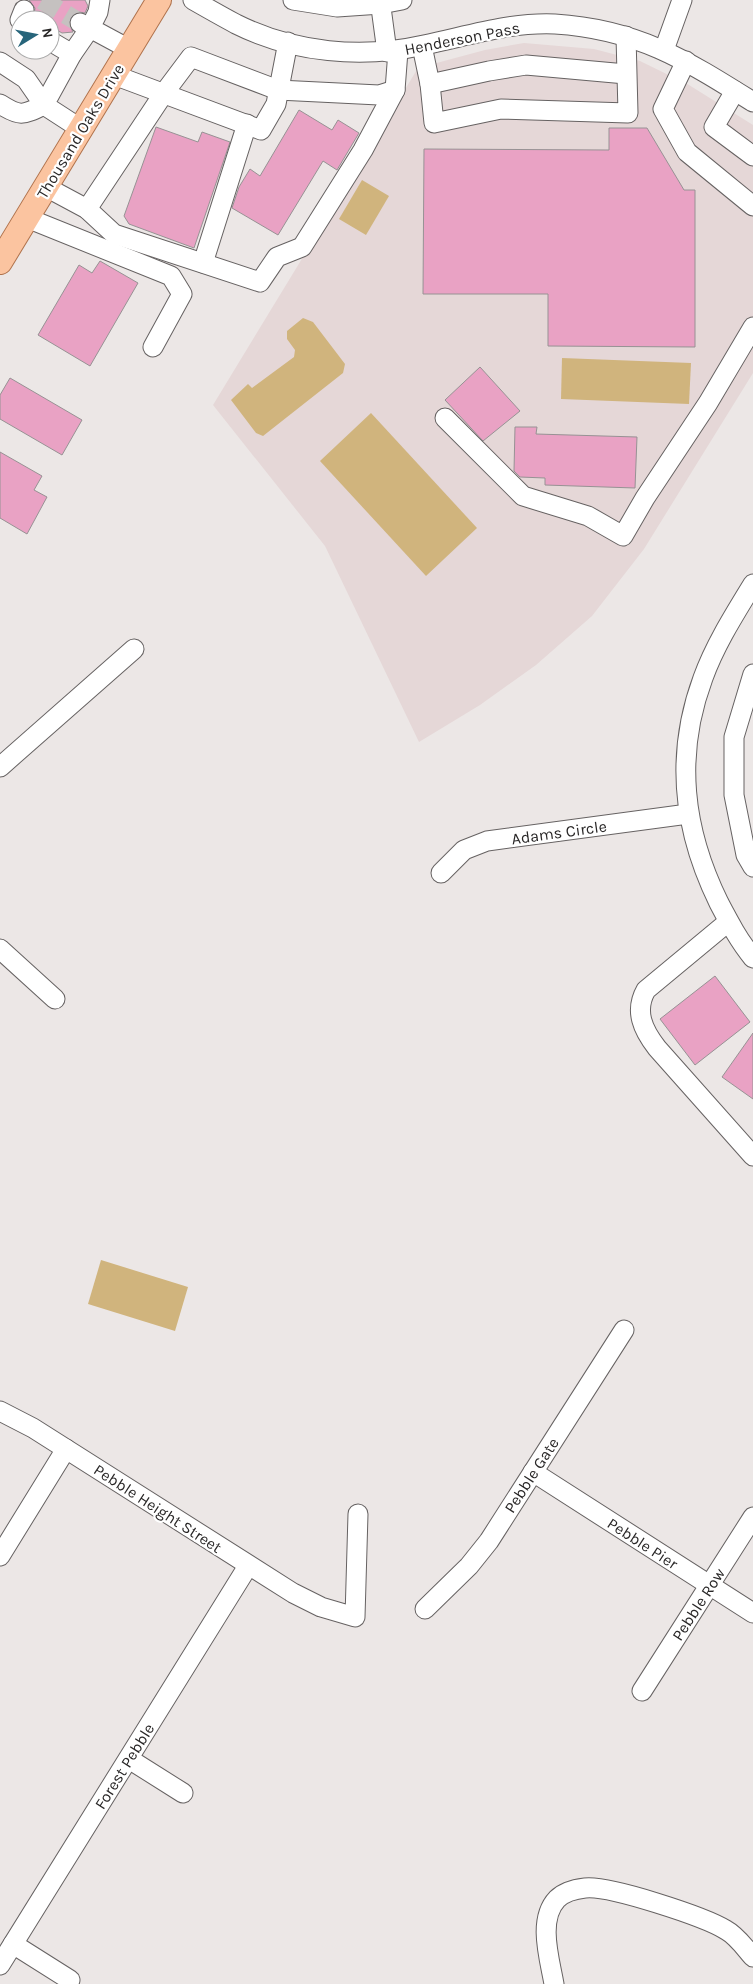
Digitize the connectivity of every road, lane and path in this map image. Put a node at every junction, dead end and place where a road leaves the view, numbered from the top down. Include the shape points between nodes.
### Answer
1 (100, 0) edge
2 (159, 0) edge
3 (193, 0) edge
4 (294, 0) edge
5 (402, 0) edge
6 (682, 0) edge
7 (380, 2) edge
8 (85, 26) junction
9 (626, 36) junction
10 (288, 42) junction
11 (422, 46) junction
12 (60, 47) edge
13 (129, 49) junction
14 (664, 50) junction
15 (393, 51) junction
16 (72, 54) junction
17 (686, 61) junction
18 (0, 62) edge
19 (114, 74) junction
20 (626, 74) junction
21 (430, 84) junction
22 (278, 90) junction
23 (395, 90) junction
24 (735, 91) junction
25 (164, 93) junction
26 (753, 102) edge
27 (0, 104) edge
28 (44, 105) junction
29 (246, 124) junction
30 (80, 129) junction
31 (753, 156) edge
32 (46, 186) junction
33 (753, 206) edge
34 (87, 209) junction
35 (27, 218) junction
36 (2, 254) edge
37 (203, 263) junction
38 (753, 327) edge
39 (153, 347) dead end
40 (446, 418) dead end
41 (753, 584) edge
42 (134, 649) dead end
43 (753, 674) edge
44 (0, 767) edge
45 (688, 814) junction
46 (753, 867) edge
47 (441, 873) dead end
48 (728, 922) junction
49 (1, 951) edge
50 (753, 958) edge
51 (55, 999) dead end
52 (753, 1156) edge
53 (624, 1330) dead end
54 (0, 1411) edge
55 (66, 1449) junction
56 (533, 1472) junction
57 (358, 1514) dead end
58 (753, 1517) edge
59 (0, 1556) edge
60 (248, 1566) junction
61 (709, 1585) junction
62 (425, 1609) dead end
63 (753, 1613) edge
64 (642, 1691) dead end
65 (129, 1759) junction
66 (184, 1793) dead end
67 (13, 1944) junction
68 (753, 1957) edge
69 (0, 1965) edge
70 (70, 1980) dead end
71 (554, 1984) edge

1 - 8 street via 98,12
2 - 13 main road, Thousand Oaks Drive
3 - 10 street, Henderson Pass via 237,24
4 - 7 street via 337,7
5 - 7 street
6 - 14 street
7 - 15 street
8 - 13 street
8 - 16 street
9 - 11 street, Henderson Pass via 585,27 523,25
9 - 14 street, Henderson Pass
9 - 20 street
10 - 15 street, Henderson Pass via 329,51
10 - 22 street
11 - 15 street, Henderson Pass
11 - 21 street
12 - 16 street
13 - 19 main road, Thousand Oaks Drive
14 - 17 street, Henderson Pass
15 - 23 street
16 - 28 street
17 - 24 street, Henderson Pass
17 - 33 street via 663,109 687,152
18 - 28 street via 26,79
19 - 25 street
19 - 30 main road, Thousand Oaks Drive
20 - 21 street via 526,65
20 - 21 street via 628,113 501,109 434,123
22 - 23 street via 379,95
22 - 25 street via 191,58
22 - 29 street via 276,104 261,130
23 - 37 street via 363,150 302,247 277,258 260,282
24 - 26 street, Henderson Pass
24 - 31 street via 714,127
25 - 29 street
25 - 34 street
27 - 28 street via 15,114 25,114
28 - 30 street
29 - 37 street
30 - 32 main road, Thousand Oaks Drive
32 - 34 street
32 - 35 main road, Thousand Oaks Drive
34 - 37 street via 114,234
35 - 36 main road, Thousand Oaks Drive
35 - 39 street via 171,276 182,294
38 - 40 street via 623,536 588,516 523,496
41 - 45 street via 714,651 693,710 685,772
42 - 44 street
43 - 46 street via 734,737 734,795 746,855
45 - 47 street, Adams Circle via 487,842 464,850
45 - 48 street via 705,874
48 - 50 street
48 - 52 street via 646,990 640,1011 649,1037
49 - 51 street
53 - 56 street, Pebble Gate
54 - 55 street, Pebble Height Street
55 - 59 street
55 - 60 street, Pebble Height Street
56 - 61 street, Pebble Pier
56 - 62 street, Pebble Gate via 489,1541
57 - 60 street, Pebble Height Street via 355,1617 293,1594
58 - 61 street, Pebble Row
60 - 65 street, Forest Pebble
61 - 63 street, Pebble Pier
61 - 64 street, Pebble Row
65 - 66 street
65 - 67 street, Forest Pebble
67 - 69 street, Forest Pebble
67 - 70 street
68 - 71 street via 728,1931 708,1919 608,1889 586,1888 570,1891 557,1900 551,1910 546,1925

